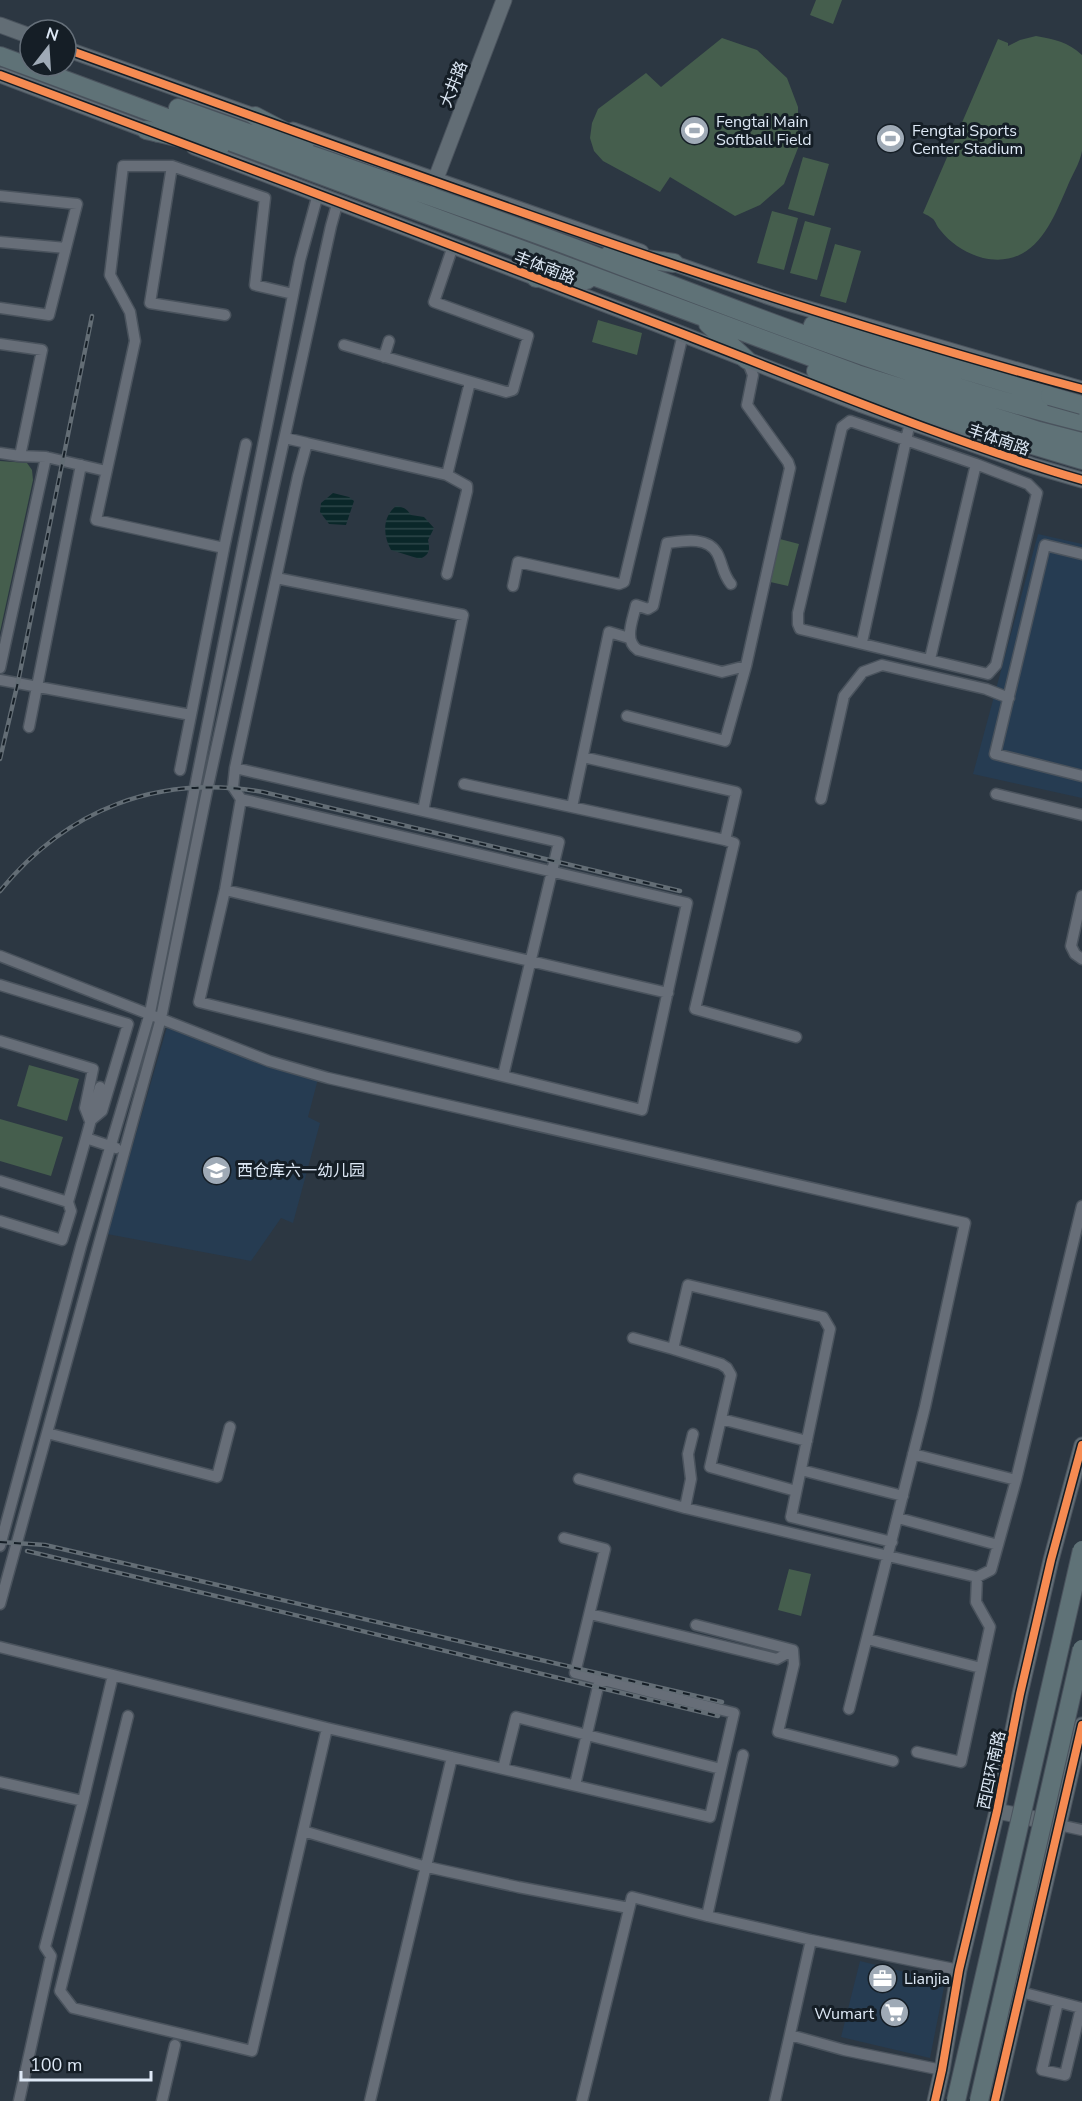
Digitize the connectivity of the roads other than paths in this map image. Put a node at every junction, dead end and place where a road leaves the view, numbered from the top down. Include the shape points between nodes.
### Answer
1 (504, 0) edge
2 (0, 25) edge
3 (18, 32) edge
4 (0, 43) edge
5 (18, 50) edge
6 (78, 53) edge
7 (0, 56) edge
8 (78, 72) edge
9 (0, 75) edge
10 (181, 116) junction
11 (255, 116) junction
12 (146, 130) junction
13 (172, 166) junction
14 (299, 166) junction
15 (360, 171) junction
16 (435, 181) junction
17 (318, 194) junction
18 (0, 196) edge
19 (338, 201) junction
20 (0, 242) edge
21 (453, 246) junction
22 (66, 248) junction
23 (581, 250) junction
24 (674, 263) junction
25 (536, 278) junction
26 (607, 282) junction
27 (293, 294) junction
28 (0, 308) edge
29 (225, 315) dead end
30 (700, 317) junction
31 (683, 334) junction
32 (389, 341) dead end
33 (0, 344) edge
34 (344, 345) dead end
35 (384, 357) junction
36 (747, 360) junction
37 (470, 382) junction
38 (1082, 389) edge
39 (1047, 404) junction
40 (1082, 405) edge
41 (910, 422) junction
42 (1082, 422) edge
43 (285, 438) junction
44 (906, 440) junction
45 (1082, 442) edge
46 (307, 443) junction
47 (246, 444) dead end
48 (0, 453) edge
49 (20, 456) junction
50 (46, 457) junction
51 (1082, 460) edge
52 (976, 464) junction
53 (81, 465) junction
54 (106, 471) junction
55 (447, 475) junction
56 (1082, 480) edge
57 (224, 548) junction
58 (1082, 554) edge
59 (447, 574) dead end
60 (276, 578) junction
61 (731, 584) dead end
62 (513, 586) dead end
63 (629, 638) junction
64 (862, 642) junction
65 (930, 659) junction
66 (746, 666) junction
67 (0, 668) edge
68 (0, 680) edge
69 (37, 686) junction
70 (1008, 698) junction
71 (191, 716) junction
72 (627, 716) dead end
73 (29, 726) dead end
74 (583, 757) junction
75 (235, 768) junction
76 (180, 770) dead end
77 (1082, 776) edge
78 (464, 784) dead end
79 (996, 794) dead end
80 (242, 799) junction
81 (821, 799) dead end
82 (572, 807) junction
83 (423, 811) junction
84 (1082, 815) edge
85 (725, 840) junction
86 (552, 871) junction
87 (225, 890) junction
88 (1082, 896) edge
89 (0, 956) edge
90 (1082, 959) edge
91 (531, 961) junction
92 (0, 985) edge
93 (668, 993) junction
94 (150, 1013) junction
95 (161, 1018) junction
96 (796, 1037) dead end
97 (1, 1044) edge
98 (503, 1076) junction
99 (100, 1087) dead end
100 (90, 1121) junction
101 (86, 1138) junction
102 (111, 1146) junction
103 (124, 1151) junction
104 (0, 1181) edge
105 (68, 1202) junction
106 (1082, 1206) edge
107 (0, 1221) edge
108 (633, 1338) dead end
109 (673, 1350) junction
110 (721, 1419) junction
111 (230, 1427) dead end
112 (47, 1433) junction
113 (693, 1434) dead end
114 (807, 1441) junction
115 (1082, 1445) edge
116 (913, 1454) junction
117 (801, 1470) junction
118 (579, 1479) dead end
119 (1016, 1480) junction
120 (796, 1491) junction
121 (903, 1496) junction
122 (685, 1508) junction
123 (898, 1518) junction
124 (564, 1538) dead end
125 (892, 1542) junction
126 (998, 1545) junction
127 (0, 1546) edge
128 (1081, 1553) edge
129 (889, 1557) junction
130 (977, 1576) junction
131 (0, 1604) edge
132 (590, 1614) junction
133 (696, 1625) dead end
134 (867, 1639) junction
135 (0, 1647) edge
136 (793, 1650) junction
137 (1082, 1650) edge
138 (981, 1668) junction
139 (113, 1675) junction
140 (600, 1678) junction
141 (849, 1709) dead end
142 (128, 1716) dead end
143 (1082, 1725) edge
144 (327, 1728) junction
145 (586, 1735) junction
146 (917, 1752) dead end
147 (743, 1755) dead end
148 (452, 1757) junction
149 (893, 1761) dead end
150 (503, 1769) junction
151 (721, 1769) junction
152 (0, 1782) edge
153 (575, 1785) junction
154 (83, 1801) junction
155 (997, 1811) junction
156 (1021, 1816) junction
157 (1043, 1821) junction
158 (1059, 1825) junction
159 (1082, 1830) edge
160 (303, 1831) junction
161 (426, 1866) junction
162 (629, 1908) junction
163 (707, 1916) junction
164 (811, 1940) junction
165 (959, 1970) junction
166 (1021, 1992) junction
167 (1058, 2002) junction
168 (789, 2035) junction
169 (175, 2045) dead end
170 (942, 2070) junction
171 (19, 2101) edge
172 (162, 2101) edge
173 (370, 2101) edge
174 (582, 2101) edge
175 (775, 2101) edge
176 (935, 2101) edge
177 (956, 2101) edge
178 (979, 2101) edge
179 (995, 2101) edge

1 - 16 street, 大井路
2 - 3 street
4 - 5 highway
6 - 11 street
7 - 10 highway, 丰体南路
8 - 10 highway, 丰体南路
9 - 12 street, 丰体南路
10 - 14 highway, 丰体南路
10 - 15 highway, 丰体南路
11 - 15 highway
11 - 16 street
12 - 14 highway
12 - 17 street, 丰体南路
13 - 27 street via 265,198 255,285
13 - 29 street via 150,303
13 - 54 street via 123,165 110,275 130,312 135,341
14 - 26 highway, 丰体南路
15 - 23 highway, 丰体南路
16 - 24 street
17 - 19 street, 丰体南路
17 - 27 street
18 - 22 street via 77,204
19 - 21 street, 丰体南路
19 - 43 street
20 - 22 street
21 - 25 street, 丰体南路
21 - 37 street via 434,302 528,336 513,390 506,392
22 - 28 street via 49,315
23 - 24 highway
23 - 39 highway, 丰体南路 via 665,284 857,337
24 - 38 street via 778,300
25 - 26 highway
25 - 31 street, 丰体南路
26 - 30 highway, 丰体南路
27 - 94 street
30 - 36 highway
30 - 45 highway, 丰体南路 via 857,374
30 - 51 highway via 759,348 894,403
31 - 36 street, 丰体南路
31 - 62 street via 624,582 518,562
32 - 35 street
33 - 49 street via 42,350
34 - 35 street
35 - 37 street
36 - 41 street, 丰体南路
36 - 66 street via 753,375 747,405 790,468
37 - 55 street
39 - 40 highway, bridge
39 - 42 highway
41 - 44 street
41 - 56 street, 丰体南路
43 - 46 street
43 - 95 street
44 - 52 street
44 - 64 street
44 - 64 street via 850,421 842,427 798,613 800,629
46 - 55 street
46 - 60 street
47 - 57 street
48 - 49 street
49 - 50 street
50 - 53 street
50 - 67 street
52 - 65 street
52 - 65 street via 1028,484 1036,493 996,665 988,674
53 - 54 street
53 - 69 street
54 - 57 street via 96,520
55 - 59 street via 466,486 467,491
57 - 71 street
58 - 70 street via 1045,545
60 - 75 street
60 - 83 street via 463,615
61 - 63 street via 710,545 686,540 667,543 653,606 648,609 636,605
63 - 66 street via 638,650 722,672
63 - 74 street via 609,632
64 - 65 street
66 - 72 street via 726,741
68 - 69 street
69 - 71 street
69 - 73 street
70 - 77 street via 995,754
70 - 81 street via 986,689 882,666 863,672 844,696
71 - 76 street
74 - 82 street
74 - 85 street via 736,792
75 - 80 street via 233,787
75 - 83 street
78 - 82 street
79 - 84 street
80 - 86 street
80 - 87 street
82 - 85 street
83 - 86 street via 559,842
85 - 96 street via 734,843 695,1010
86 - 91 street
86 - 93 street via 687,903
87 - 91 street
87 - 98 street via 199,1002
88 - 90 street via 1071,946
89 - 94 street
91 - 93 street
91 - 98 street
92 - 100 street via 128,1024 102,1111
93 - 98 street via 642,1110
94 - 95 street
94 - 102 street
95 - 103 street
95 - 116 street via 269,1061 328,1078 965,1223
97 - 100 street via 93,1069 85,1108
99 - 100 street
100 - 101 street
101 - 102 street
101 - 105 street
102 - 103 street
102 - 127 street
103 - 112 street
104 - 105 street
105 - 107 street via 71,1210 62,1240
106 - 119 street
108 - 109 street
109 - 110 street via 727,1368 731,1375
109 - 114 street via 688,1285 823,1317 830,1329
110 - 114 street
110 - 120 street via 710,1467
111 - 112 street via 217,1477
112 - 131 street
113 - 122 street
114 - 117 street
115 - 155 street, 西四环南路 via 1036,1625
116 - 119 street
116 - 121 street
117 - 120 street
117 - 121 street
118 - 122 street
119 - 126 street
120 - 125 street via 791,1517
121 - 123 street
122 - 129 street
123 - 125 street
123 - 126 street
124 - 132 street via 605,1549
125 - 129 street
126 - 130 street via 991,1570
128 - 156 street
128 - 177 highway, bridge
129 - 130 street
129 - 134 street
130 - 138 street via 976,1602 990,1626
132 - 136 street via 777,1659
132 - 140 street via 575,1672
133 - 136 street
134 - 138 street
134 - 141 street
135 - 139 street
136 - 149 street via 794,1664 778,1732
137 - 157 street
137 - 178 highway, bridge
138 - 146 street via 961,1762
139 - 144 street
139 - 154 street
140 - 145 street
140 - 151 street via 734,1713
142 - 160 street via 60,1991 73,2008 252,2051
143 - 158 street
144 - 148 street
144 - 160 street
145 - 150 street via 516,1718
145 - 151 street
145 - 153 street
147 - 163 street
148 - 150 street
148 - 161 street
150 - 153 street
151 - 153 street via 711,1817
152 - 154 street
154 - 171 street via 45,1947 51,1956
155 - 156 street
155 - 165 street, 西四环南路
156 - 157 street
156 - 177 street
157 - 158 street
157 - 178 street
158 - 159 street
158 - 166 street
160 - 161 street
161 - 162 street
161 - 173 street
162 - 163 street via 632,1897
162 - 174 street
163 - 164 street
164 - 165 street
164 - 168 street
165 - 170 street, 西四环南路
166 - 167 street
166 - 179 street
167 - 167 street via 1081,2008 1065,2075 1042,2070
168 - 170 street
168 - 175 street
169 - 172 street
170 - 176 street, 西四环南路

